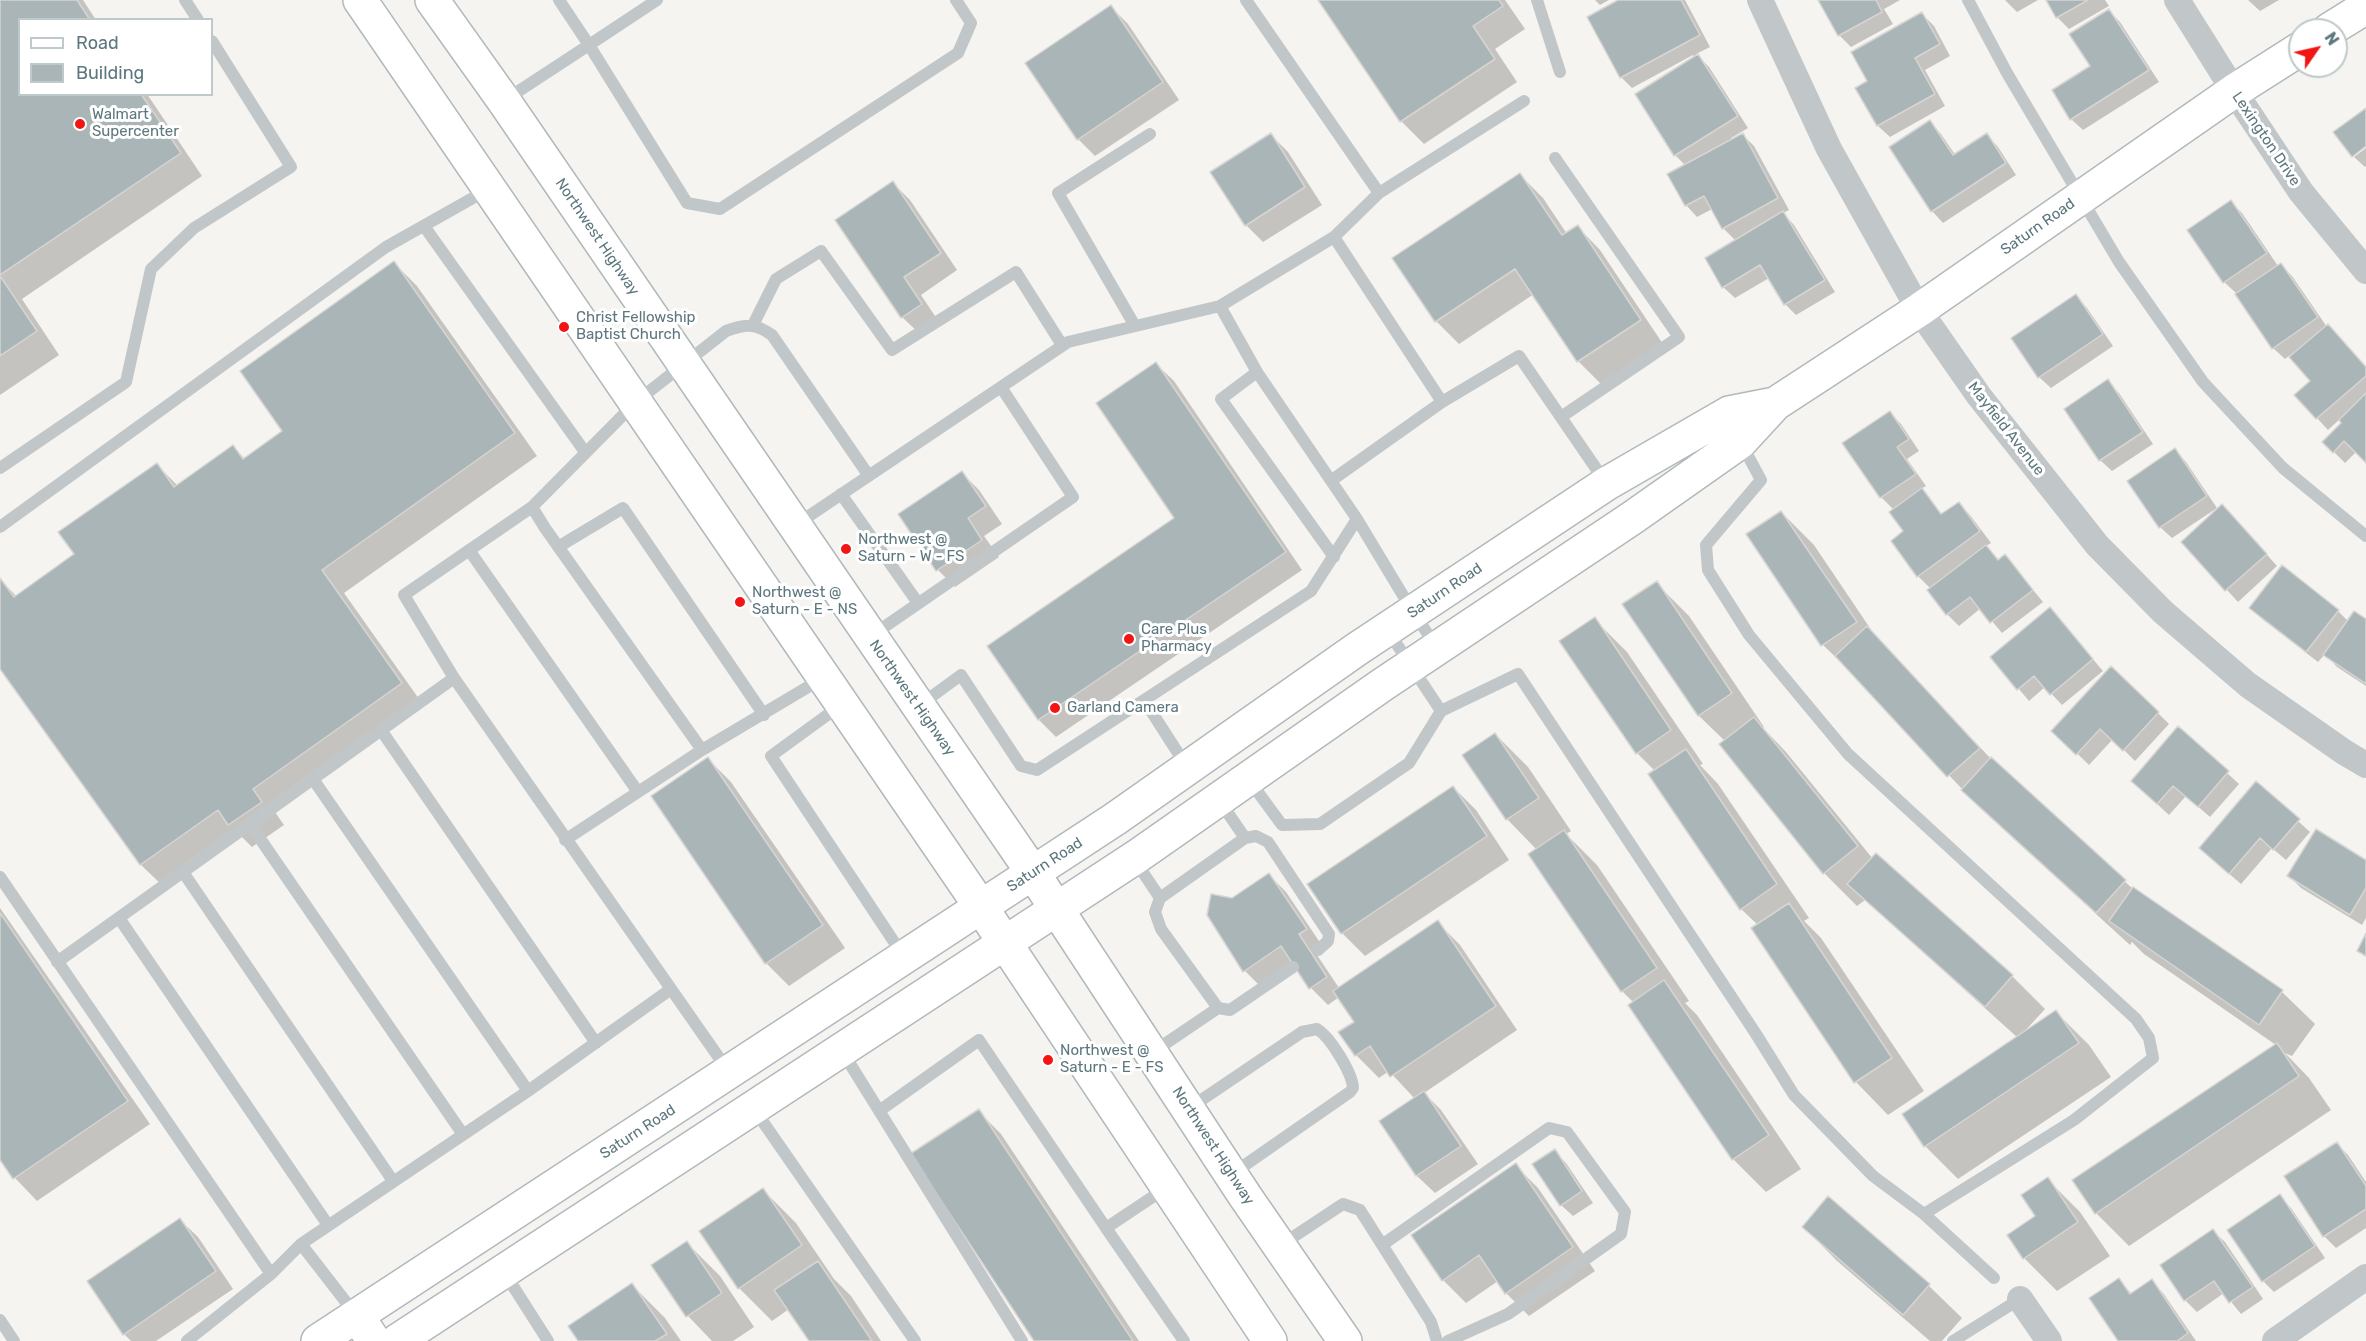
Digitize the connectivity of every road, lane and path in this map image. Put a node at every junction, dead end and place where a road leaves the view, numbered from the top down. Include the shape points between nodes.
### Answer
1 (186, 0) edge
2 (360, 0) edge
3 (432, 0) edge
4 (559, 0) edge
5 (657, 0) edge
6 (956, 0) edge
7 (1246, 0) edge
8 (1537, 0) edge
9 (1760, 0) edge
10 (1968, 0) edge
11 (2177, 0) edge
12 (2366, 7) edge
13 (197, 18) edge
14 (2348, 18) edge
15 (213, 43) edge
16 (589, 45) junction
17 (2288, 56) edge
18 (1560, 72) dead end
19 (2234, 91) junction
20 (504, 101) junction
21 (1524, 101) dead end
22 (1150, 134) dead end
23 (1555, 158) dead end
24 (490, 188) junction
25 (1379, 193) junction
26 (2082, 197) junction
27 (424, 226) junction
28 (1334, 237) junction
29 (2366, 271) edge
30 (1220, 306) junction
31 (1919, 310) junction
32 (753, 325) junction
33 (1135, 326) junction
34 (1062, 345) junction
35 (683, 364) junction
36 (1257, 372) junction
37 (1001, 387) junction
38 (637, 401) junction
39 (1442, 402) junction
40 (1775, 404) junction
41 (1561, 417) junction
42 (1740, 442) junction
43 (585, 452) junction
44 (0, 468) edge
45 (869, 476) junction
46 (1332, 480) junction
47 (1606, 484) junction
48 (841, 494) junction
49 (532, 507) junction
50 (1358, 519) junction
51 (793, 526) junction
52 (0, 527) edge
53 (2366, 536) edge
54 (558, 548) junction
55 (469, 550) junction
56 (1334, 557) junction
57 (918, 603) junction
58 (1400, 621) junction
59 (870, 637) junction
60 (1424, 656) junction
61 (454, 678) junction
62 (824, 678) junction
63 (1144, 700) junction
64 (842, 704) junction
65 (918, 706) junction
66 (1441, 711) junction
67 (764, 715) junction
68 (381, 730) junction
69 (702, 750) junction
70 (2366, 765) edge
71 (1187, 768) junction
72 (1248, 778) junction
73 (313, 779) junction
74 (638, 792) junction
75 (1219, 799) junction
76 (250, 824) junction
77 (1245, 838) junction
78 (565, 840) junction
79 (1134, 858) junction
80 (183, 872) junction
81 (1033, 873) junction
82 (0, 877) edge
83 (1160, 898) junction
84 (981, 907) junction
85 (1057, 909) junction
86 (119, 918) junction
87 (1005, 943) junction
88 (1318, 950) dead end
89 (904, 958) junction
90 (57, 962) junction
91 (1293, 967) dead end
92 (671, 989) junction
93 (1218, 1008) junction
94 (596, 1042) junction
95 (842, 1051) junction
96 (1152, 1053) junction
97 (730, 1073) junction
98 (528, 1091) junction
99 (754, 1108) junction
100 (1188, 1109) junction
101 (879, 1111) junction
102 (462, 1133) junction
103 (1232, 1175) junction
104 (393, 1181) junction
105 (1167, 1188) junction
106 (1924, 1214) junction
107 (328, 1225) junction
108 (1106, 1228) junction
109 (301, 1244) junction
110 (1383, 1245) junction
111 (1279, 1246) junction
112 (503, 1271) junction
113 (271, 1274) junction
114 (2366, 1277) edge
115 (1994, 1278) dead end
116 (2020, 1299) joint
117 (0, 1320) edge
118 (365, 1328) edge
119 (14, 1341) edge
120 (187, 1341) edge
121 (318, 1341) edge
122 (397, 1341) edge
123 (548, 1341) edge
124 (915, 1341) edge
125 (1022, 1341) edge
126 (1184, 1341) edge
127 (1270, 1341) edge
128 (1345, 1341) edge
129 (1437, 1341) edge
130 (1448, 1341) edge
131 (1953, 1341) edge
132 (2049, 1341) edge
133 (2275, 1341) edge

1 - 13 lane
2 - 24 street
3 - 20 street, Northwest Highway
4 - 16 lane
5 - 16 lane
6 - 16 lane via 971,23 958,53 720,209 687,203
7 - 25 lane
8 - 18 lane
9 - 31 street, Mayfield Avenue via 1829,149
10 - 26 lane
11 - 19 street, Lexington Drive
12 - 14 street
15 - 44 lane via 291,167 194,228 151,269 126,382
16 - 20 lane
17 - 19 street, Saturn Road
19 - 26 street, Saturn Road
19 - 29 street, Lexington Drive via 2301,192
20 - 35 street, Northwest Highway
21 - 25 lane
22 - 33 lane via 1058,193
23 - 41 lane via 1679,337
24 - 27 lane
24 - 38 street
25 - 28 lane
26 - 31 street, Saturn Road
26 - 53 lane via 2119,262 2203,382 2283,468
27 - 43 lane
27 - 52 lane via 386,248
28 - 30 lane
28 - 39 lane
30 - 33 lane
30 - 36 lane
31 - 40 street, Saturn Road
31 - 70 street, Mayfield Avenue via 1978,396 2097,545 2163,612 2248,685
32 - 34 lane via 776,279 821,251 892,350 1016,272
32 - 35 lane via 726,331
32 - 45 lane via 772,335
33 - 34 lane
34 - 37 lane
35 - 38 lane
35 - 51 street, Northwest Highway
36 - 46 lane
36 - 56 lane via 1221,399
37 - 45 lane
37 - 57 lane via 1073,497
38 - 43 lane
38 - 62 street
39 - 41 lane via 1519,357
39 - 46 lane
40 - 42 street, Saturn Road
40 - 47 street, Saturn Road via 1729,413
41 - 47 lane
42 - 60 street, Saturn Road
42 - 106 lane via 1761,480 1706,545 1708,570 1749,635 1848,754 2136,1019 2148,1038 2153,1058 2082,1113
43 - 49 lane
45 - 48 lane
46 - 50 lane
47 - 58 street, Saturn Road
48 - 51 lane
48 - 57 lane
49 - 54 lane
49 - 55 lane
50 - 56 lane
50 - 58 lane
51 - 59 street, Northwest Highway
54 - 67 lane via 623,508
54 - 69 lane
55 - 61 lane via 404,595
55 - 74 lane
56 - 63 lane via 1311,591
57 - 59 lane
58 - 60 lane
58 - 60 lane
58 - 71 street, Saturn Road
59 - 65 street, Northwest Highway
60 - 66 lane
60 - 72 street, Saturn Road
61 - 68 lane
61 - 78 lane
62 - 64 street
62 - 67 lane
63 - 65 lane via 1037,770 1021,766 961,675
63 - 71 lane
64 - 84 street
64 - 89 lane via 771,756
65 - 81 street, Northwest Highway
66 - 72 lane via 1409,763 1320,824 1282,825
66 - 106 lane via 1518,674 1794,1095 1873,1176
67 - 69 lane
68 - 73 lane
68 - 94 lane
69 - 74 lane
71 - 81 street, Saturn Road
72 - 75 street, Saturn Road
73 - 76 lane
73 - 98 lane
74 - 78 lane
75 - 77 lane
75 - 79 street, Saturn Road
76 - 80 lane
76 - 102 lane
77 - 83 lane
77 - 88 lane via 1256,836 1268,842 1317,915 1329,934 1328,941
78 - 92 lane
79 - 83 lane
79 - 85 street, Saturn Road
80 - 86 lane
80 - 104 lane
81 - 84 street, Saturn Road
81 - 85 street, Northwest Highway
82 - 90 lane
83 - 93 lane via 1155,912 1161,929
84 - 87 street
84 - 89 street, Saturn Road
85 - 87 street, Saturn Road
85 - 96 street, Northwest Highway
86 - 90 lane
86 - 107 lane
87 - 95 street, Saturn Road
87 - 105 street
89 - 97 street, Saturn Road
90 - 113 lane
91 - 93 lane via 1230,1010
92 - 94 lane
92 - 97 lane
93 - 96 lane
94 - 98 lane
95 - 99 street, Saturn Road
95 - 101 lane
96 - 100 street, Northwest Highway
97 - 99 street
97 - 118 street, Saturn Road
98 - 102 lane
99 - 112 street, Saturn Road
99 - 124 lane
100 - 103 street, Northwest Highway
100 - 103 lane via 1302,1032 1317,1029 1326,1036 1352,1078 1353,1088
101 - 108 lane via 979,1040
101 - 125 lane
102 - 104 lane
103 - 111 street, Northwest Highway
104 - 107 lane
105 - 108 lane
105 - 127 street
106 - 115 lane
107 - 109 lane
108 - 126 lane
109 - 113 lane
109 - 118 lane
110 - 111 lane via 1360,1210 1343,1204
110 - 129 lane via 1431,1322
110 - 130 lane via 1549,1128 1567,1132 1625,1212 1621,1234 1508,1314
111 - 128 street, Northwest Highway
112 - 122 street, Saturn Road
112 - 123 lane
113 - 120 lane
114 - 133 street
116 - 131 lane
116 - 132 street
117 - 119 lane
118 - 121 street, Saturn Road

